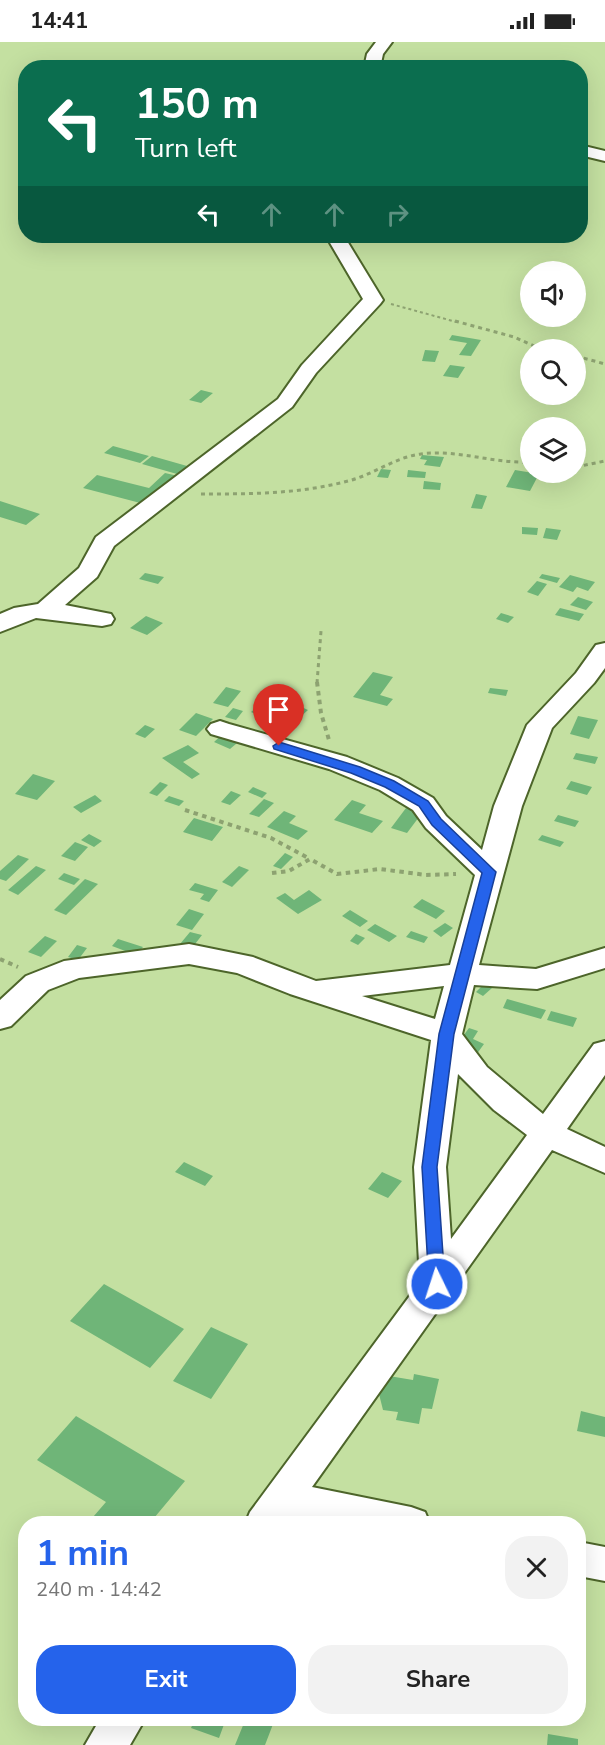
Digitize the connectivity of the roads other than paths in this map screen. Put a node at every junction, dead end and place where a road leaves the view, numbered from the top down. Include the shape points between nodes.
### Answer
1 (384, 42) edge
2 (374, 60) edge
3 (588, 152) edge
4 (605, 156) edge
5 (338, 243) edge
6 (45, 610) junction
7 (102, 619) dead end
8 (0, 625) edge
9 (605, 650) edge
10 (220, 729) dead end
11 (489, 872) junction
12 (605, 958) edge
13 (462, 974) junction
14 (314, 991) junction
15 (0, 1018) edge
16 (447, 1034) junction
17 (605, 1052) edge
18 (546, 1133) junction
19 (605, 1161) edge
20 (437, 1284) junction
21 (274, 1511) edge
22 (327, 1516) edge
23 (586, 1560) edge
24 (605, 1564) edge
25 (119, 1726) edge
26 (106, 1745) edge

1 - 2 street
3 - 4 street
5 - 6 street via 373,300 309,369 285,403 104,542 89,572
6 - 7 street
6 - 8 street via 7,618
9 - 11 street via 585,678 540,725 508,806
10 - 11 street via 338,763 389,784 423,804 436,822
11 - 13 street
12 - 13 street via 537,979
13 - 14 street
13 - 16 street
14 - 15 street via 243,964 189,954 74,968 37,983
14 - 16 street
16 - 18 street via 452,1048 482,1081
16 - 20 street via 430,1167
17 - 18 street
18 - 19 street
18 - 20 street
20 - 21 street
21 - 22 street
23 - 24 street
25 - 26 street

